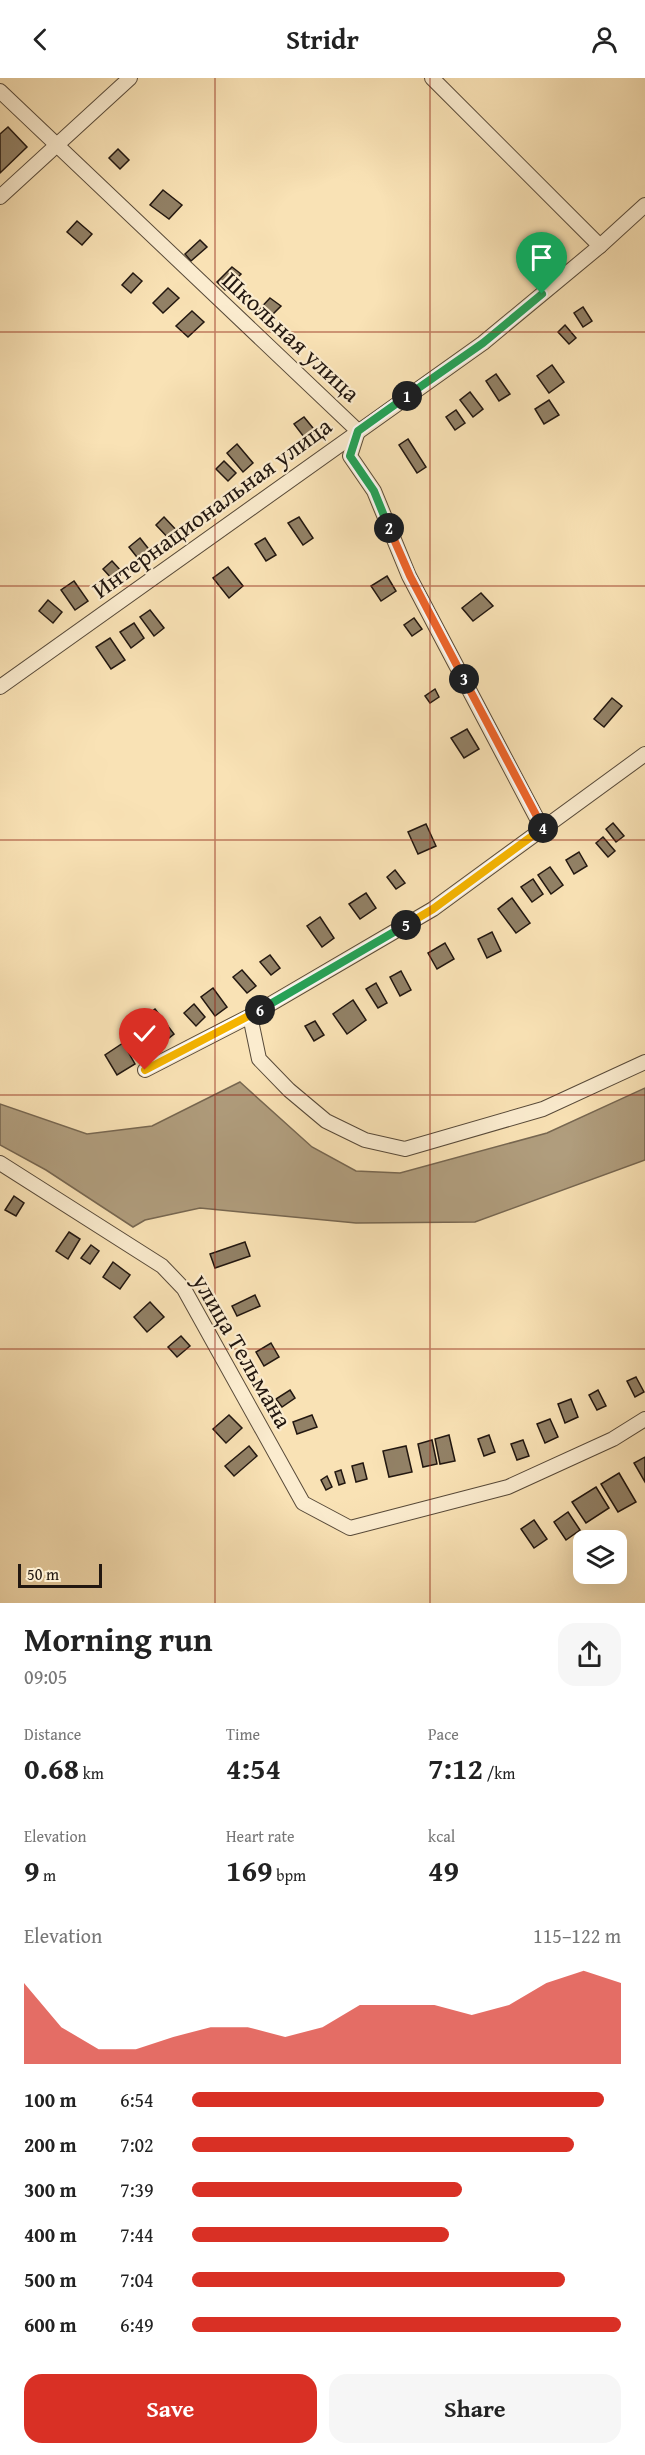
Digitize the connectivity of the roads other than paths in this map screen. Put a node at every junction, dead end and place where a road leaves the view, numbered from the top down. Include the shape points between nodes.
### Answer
1 (130, 78) edge
2 (432, 78) edge
3 (0, 91) edge
4 (56, 146) junction
5 (0, 197) edge
6 (645, 205) edge
7 (600, 246) junction
8 (358, 431) junction
9 (0, 687) edge
10 (645, 754) edge
11 (543, 830) junction
12 (250, 1016) junction
13 (645, 1062) edge
14 (145, 1070) dead end
15 (0, 1163) edge
16 (645, 1419) edge

1 - 4 street
2 - 7 street
3 - 4 street, Школьная улица
4 - 5 street
4 - 8 street, Школьная улица
6 - 7 street, Интернациональная улица
7 - 8 street, Интернациональная улица via 483,343
8 - 9 street, Интернациональная улица
8 - 11 street, Школьная улица via 350,456 374,491 410,576
10 - 11 street
11 - 12 street via 433,909
12 - 13 street via 259,1059 289,1090 326,1120 365,1140 405,1149 543,1109
12 - 14 street
15 - 16 street, улица Тельмана via 162,1266 184,1289 303,1503 350,1528 508,1487 614,1439

